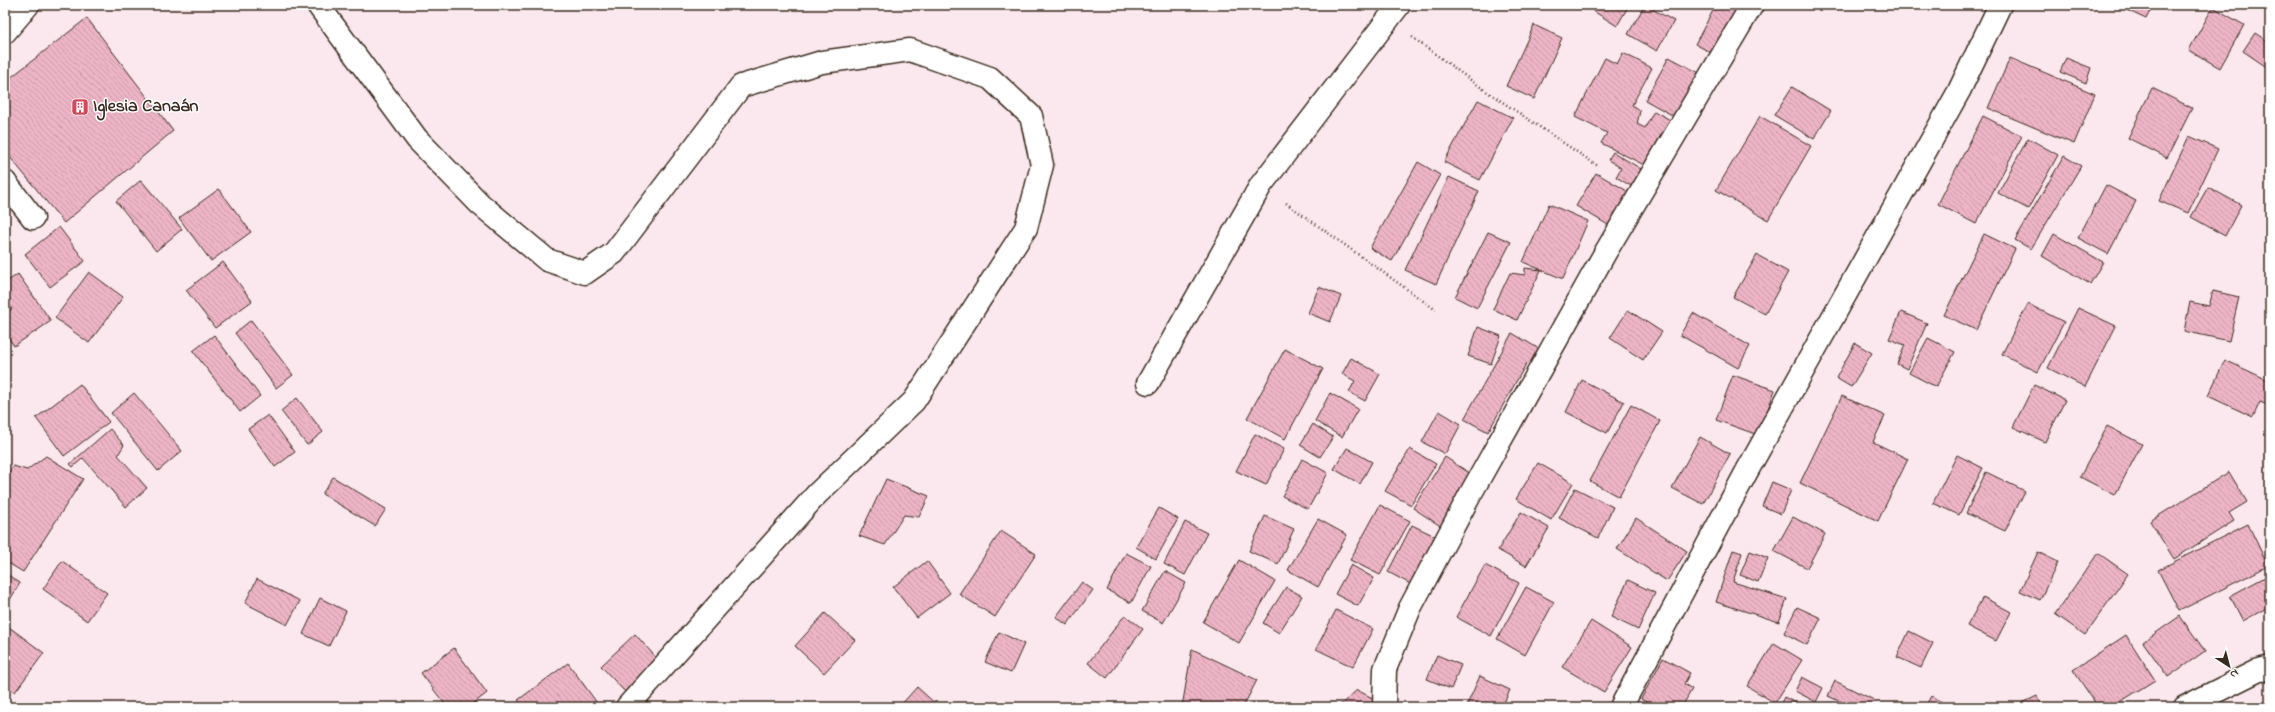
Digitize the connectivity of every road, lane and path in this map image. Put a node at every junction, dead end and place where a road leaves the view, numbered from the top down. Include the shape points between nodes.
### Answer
1 (28, 5) edge
2 (318, 5) edge
3 (1752, 5) edge
4 (2000, 5) edge
5 (1394, 12) edge
6 (5, 32) edge
7 (1598, 166) dead end
8 (5, 182) edge
9 (1261, 185) junction
10 (33, 218) dead end
11 (1436, 310) dead end
12 (1148, 383) dead end
13 (2270, 667) edge
14 (627, 707) edge
15 (1384, 707) edge
16 (1621, 707) edge
17 (2185, 707) edge

1 - 6 street
2 - 14 street via 417,139 480,204 547,260 585,273 614,253 741,86 822,62 910,50 990,78 1030,116 1042,165 1026,228 914,401 817,494
3 - 15 street via 1605,253 1410,608 1385,669
4 - 16 street via 1959,91 1748,471
5 - 7 path via 1484,89
5 - 9 street
8 - 10 street
9 - 11 path
9 - 12 street
13 - 17 street

